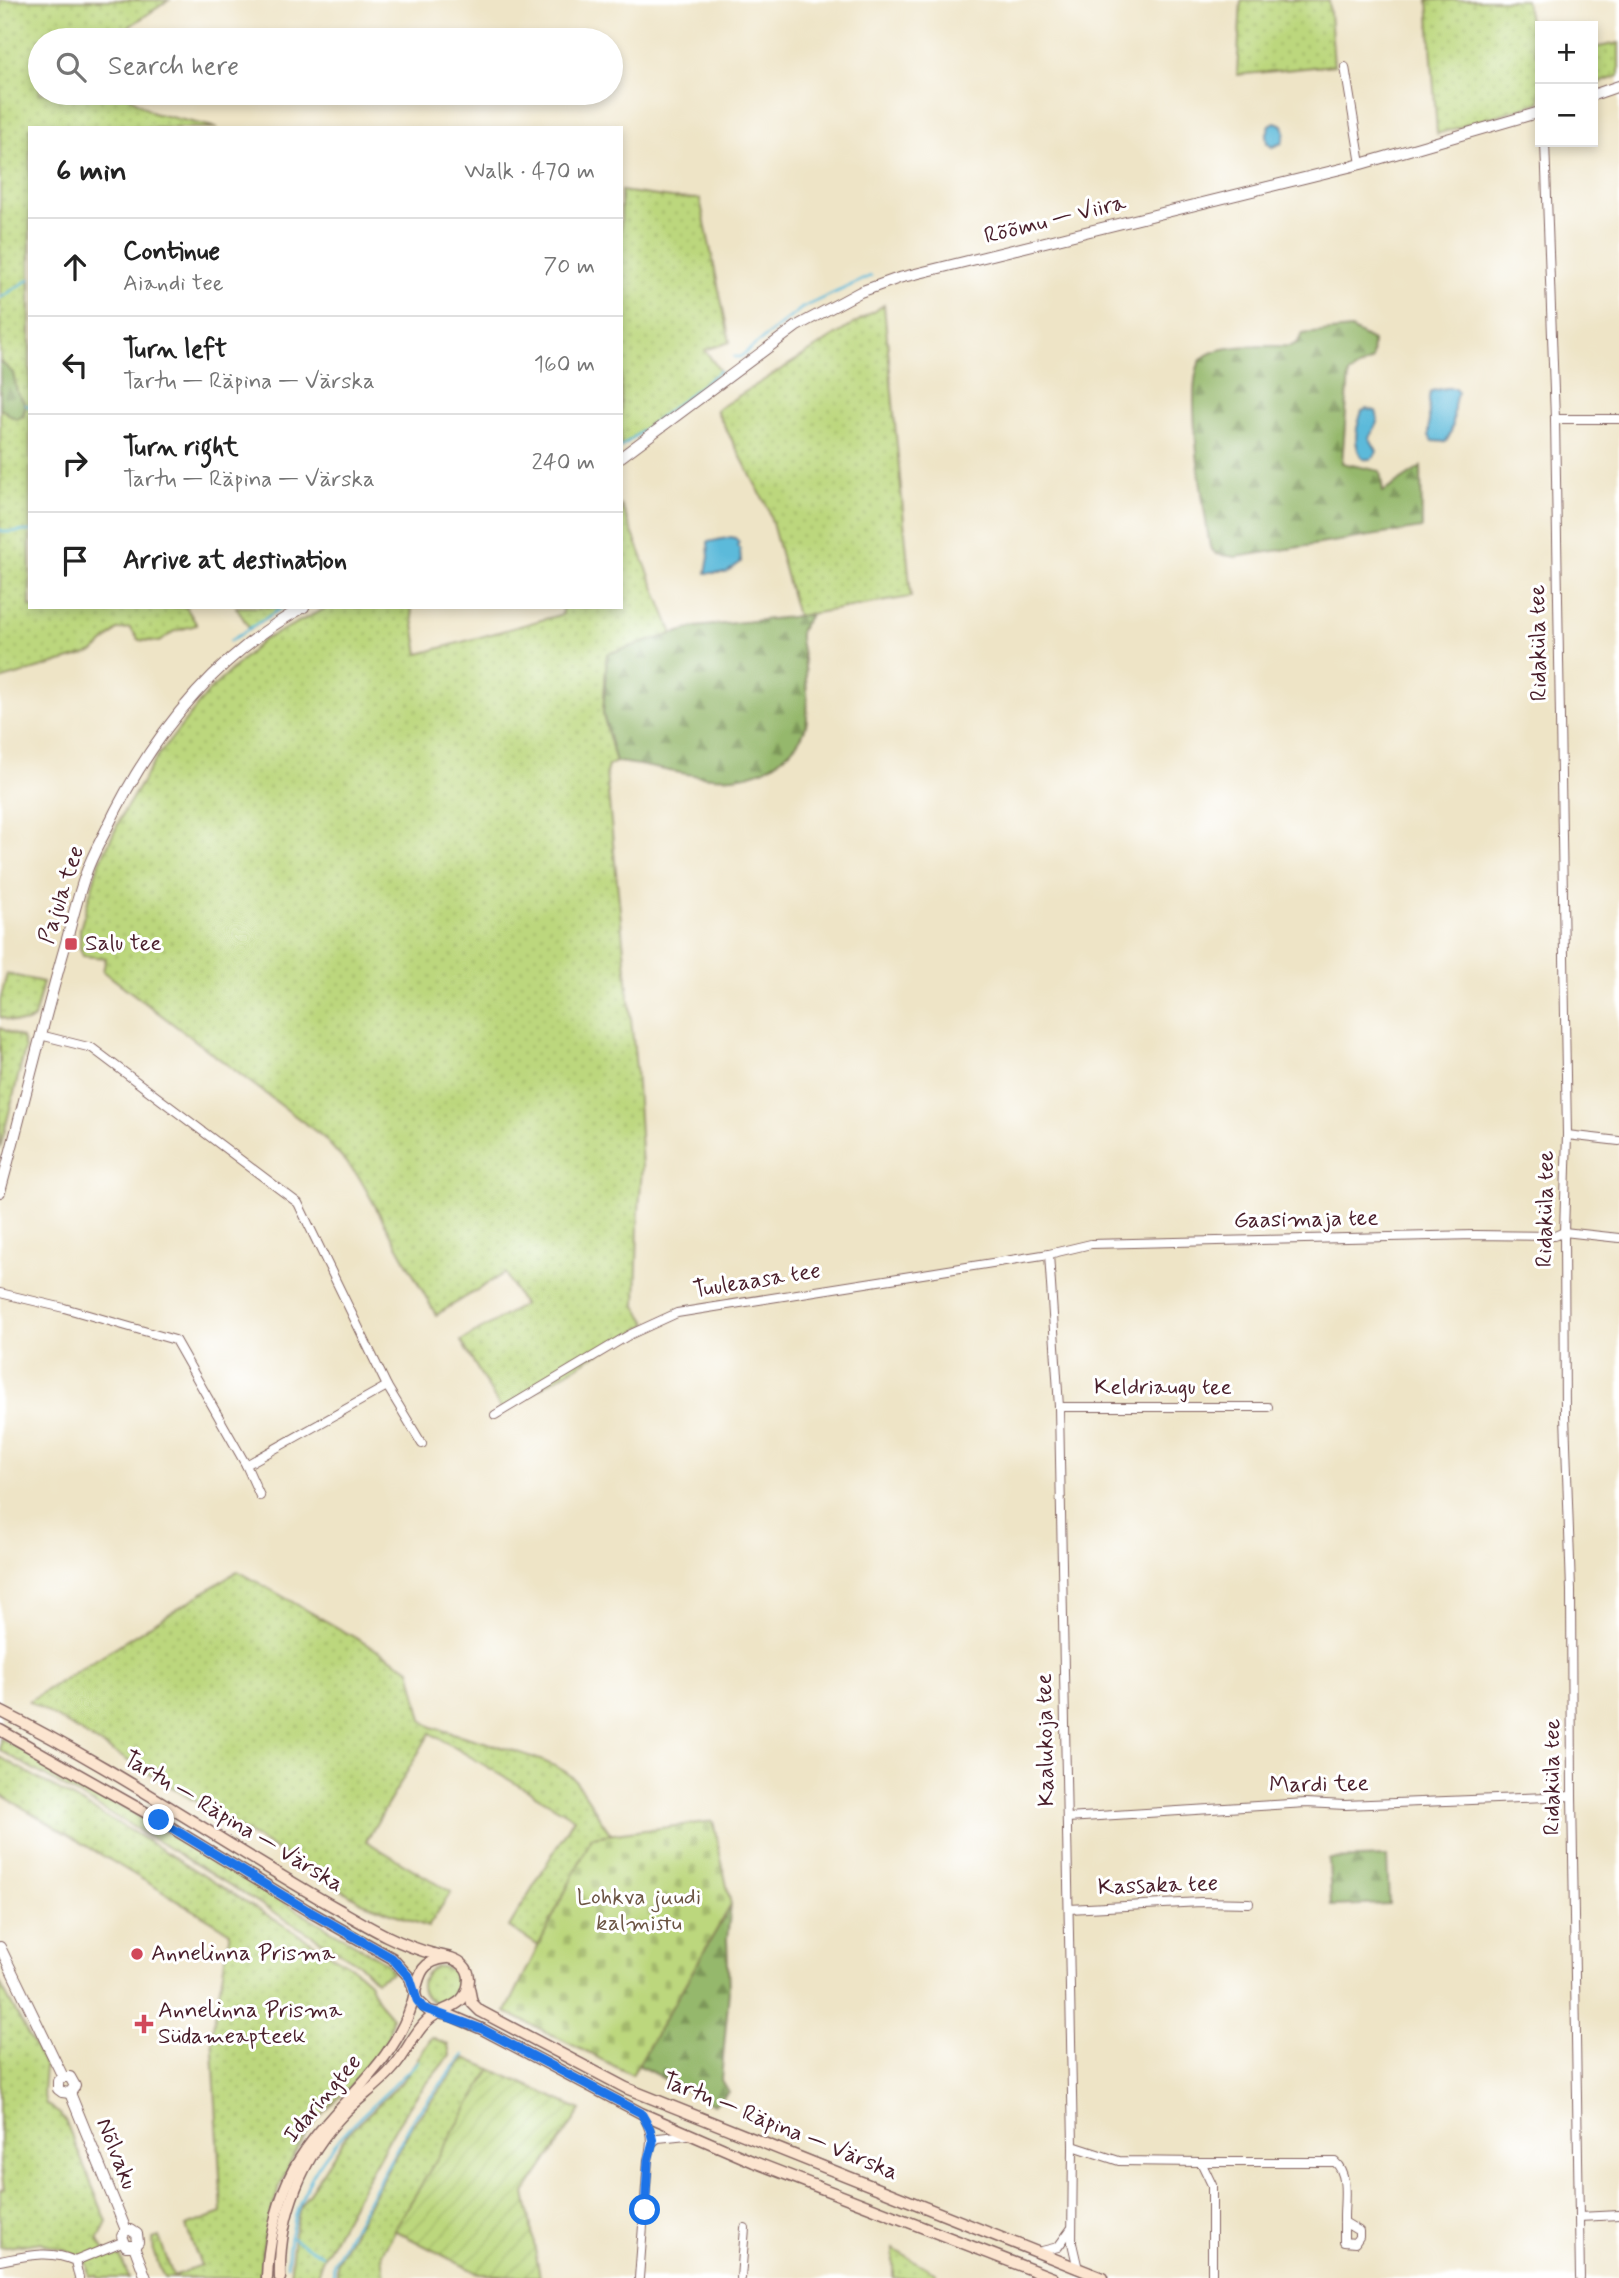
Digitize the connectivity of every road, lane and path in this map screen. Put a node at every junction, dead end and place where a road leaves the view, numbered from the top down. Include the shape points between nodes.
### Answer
1 (1345, 67) dead end
2 (1619, 86) edge
3 (1598, 92) edge
4 (1535, 114) edge
5 (1545, 147) edge
6 (1361, 164) junction
7 (1555, 419) junction
8 (1619, 419) edge
9 (623, 456) edge
10 (300, 609) edge
11 (40, 1035) junction
12 (1567, 1135) junction
13 (1619, 1142) edge
14 (0, 1192) edge
15 (1564, 1232) junction
16 (1619, 1237) edge
17 (1049, 1254) junction
18 (0, 1293) edge
19 (387, 1386) junction
20 (1059, 1407) junction
21 (1268, 1407) dead end
22 (495, 1415) dead end
23 (422, 1444) dead end
24 (246, 1465) junction
25 (260, 1496) dead end
26 (0, 1711) edge
27 (0, 1731) edge
28 (1572, 1796) junction
29 (1067, 1818) junction
30 (1249, 1903) dead end
31 (1069, 1909) junction
32 (0, 1947) edge
33 (450, 1958) junction
34 (469, 1982) junction
35 (415, 1993) junction
36 (438, 2013) junction
37 (641, 2113) junction
38 (690, 2134) junction
39 (653, 2142) junction
40 (1073, 2146) junction
41 (1201, 2162) junction
42 (1619, 2215) edge
43 (1579, 2217) junction
44 (1344, 2222) dead end
45 (1072, 2227) junction
46 (745, 2228) dead end
47 (126, 2230) junction
48 (122, 2242) junction
49 (134, 2246) junction
50 (1036, 2252) junction
51 (0, 2260) edge
52 (75, 2261) junction
53 (1078, 2269) junction
54 (79, 2278) edge
55 (146, 2278) edge
56 (267, 2278) edge
57 (280, 2278) edge
58 (639, 2278) edge
59 (741, 2278) edge
60 (1053, 2278) edge
61 (1102, 2278) edge
62 (1213, 2278) edge
63 (1580, 2278) edge

1 - 6 street
2 - 3 street
4 - 6 street, Rõõmu — Viira
5 - 7 street, Ridaküla tee
6 - 9 street, Rõõmu — Viira via 899,278 860,292 797,326
7 - 8 street
7 - 12 street, Ridaküla tee
10 - 11 street, Pajula tee via 233,655 191,699 120,801 86,872
11 - 14 street, Pajula tee
11 - 19 street via 92,1048 298,1203
12 - 13 street
12 - 15 street, Ridaküla tee
15 - 16 street, Gaasimaja tee
15 - 17 street, Gaasimaja tee via 1555,1236 1091,1244
15 - 28 street, Ridaküla tee
17 - 20 street, Kaalukoja tee
17 - 22 street, Tuuleaasa tee via 677,1313 629,1335
18 - 24 street via 175,1340
19 - 23 street
19 - 24 street
20 - 21 street, Keldriaugu tee
20 - 29 street, Kaalukoja tee
24 - 25 street
26 - 33 main road, Tartu — Räpina — Värska via 377,1931
27 - 35 main road, Tartu — Räpina — Värska via 382,1951 401,1965
28 - 29 street, Mardi tee via 1306,1803
28 - 43 street, Ridaküla tee
29 - 31 street, Kaalukoja tee
30 - 31 street, Kassaka tee
31 - 40 street, Kaalukoja tee
32 - 47 street, Nõlvaku via 63,2077 74,2081 70,2093
33 - 34 main road via 464,1965
33 - 35 main road via 424,1967
34 - 36 main road via 464,1997
34 - 50 main road, Tartu — Räpina — Värska via 472,2003 480,2011 626,2088
35 - 36 main road via 423,2008
35 - 56 main road, Idaringtee via 396,2042 322,2126 289,2180 272,2235
36 - 37 main road, Tartu — Räpina — Värska via 482,2029
36 - 57 main road, Idaringtee via 420,2028 391,2071 326,2133 305,2167 285,2219
37 - 38 main road, Tartu — Räpina — Värska
37 - 39 street
38 - 39 street
38 - 60 main road, Tartu — Räpina — Värska
39 - 58 street
40 - 41 street via 1119,2161
40 - 45 street, Kaalukoja tee
41 - 44 street via 1335,2162 1344,2175
41 - 62 street via 1212,2185
42 - 43 street
43 - 63 street, Ridaküla tee
45 - 50 street via 1058,2247
45 - 53 street, Kaalukoja tee
46 - 59 street
47 - 48 street
47 - 49 street, Nõlvaku via 137,2234
48 - 49 street
48 - 52 street
49 - 55 street, Nõlvaku
50 - 53 main road, Tartu — Räpina — Värska
51 - 52 street via 45,2253
52 - 54 street
53 - 61 main road, Tartu — Räpina — Värska

